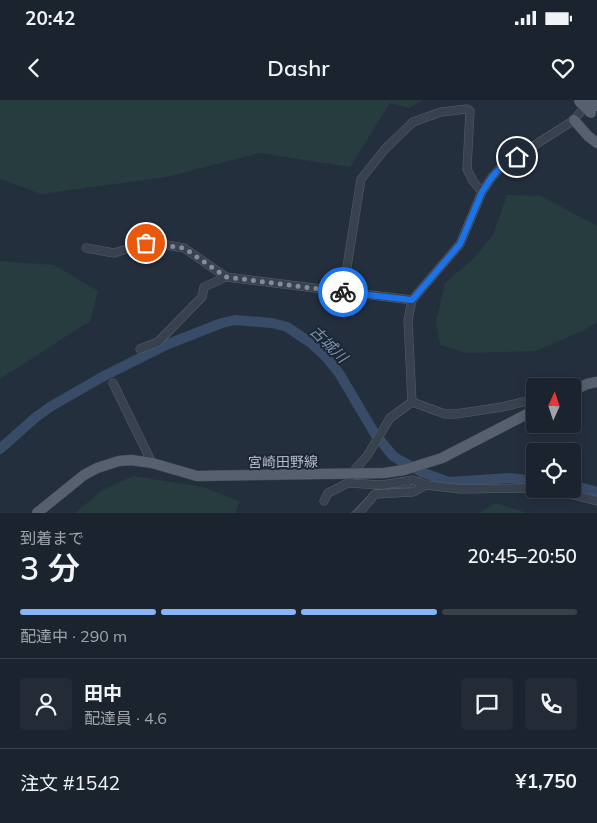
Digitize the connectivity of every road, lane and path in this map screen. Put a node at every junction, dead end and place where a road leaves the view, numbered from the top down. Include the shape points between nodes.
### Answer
1 (579, 100) edge
2 (594, 107) edge
3 (574, 120) junction
4 (597, 143) edge
5 (482, 192) junction
6 (86, 248) dead end
7 (226, 277) junction
8 (343, 292) junction
9 (412, 300) junction
10 (140, 349) dead end
11 (113, 382) dead end
12 (597, 382) edge
13 (581, 387) edge
14 (526, 401) edge
15 (412, 402) junction
16 (526, 415) edge
17 (152, 463) junction
18 (349, 479) junction
19 (426, 485) junction
20 (526, 488) edge
21 (581, 497) edge
22 (324, 501) dead end
23 (597, 502) edge
24 (37, 513) edge
25 (359, 513) edge

1 - 2 main road, bridge
2 - 3 street
3 - 4 main road
3 - 5 street via 502,166
5 - 8 street via 467,169 470,111 460,108 413,122 385,149 358,186
5 - 9 street via 460,244
6 - 7 street via 114,253 146,243 184,248
7 - 8 street
7 - 10 street via 204,287 202,297 158,342
8 - 9 street
9 - 15 street via 408,320
11 - 17 street
12 - 13 main road
14 - 15 street via 456,414 446,414
15 - 18 street via 390,418 374,447
16 - 18 main road, 宮崎田野線 via 442,458 404,470
17 - 18 main road, 宮崎田野線 via 197,476
17 - 24 main road, 宮崎田野線 via 119,461 97,468
18 - 19 street via 382,485 414,480
18 - 22 street via 328,493
19 - 20 street via 460,489
19 - 25 street via 413,492 375,494
21 - 23 street

